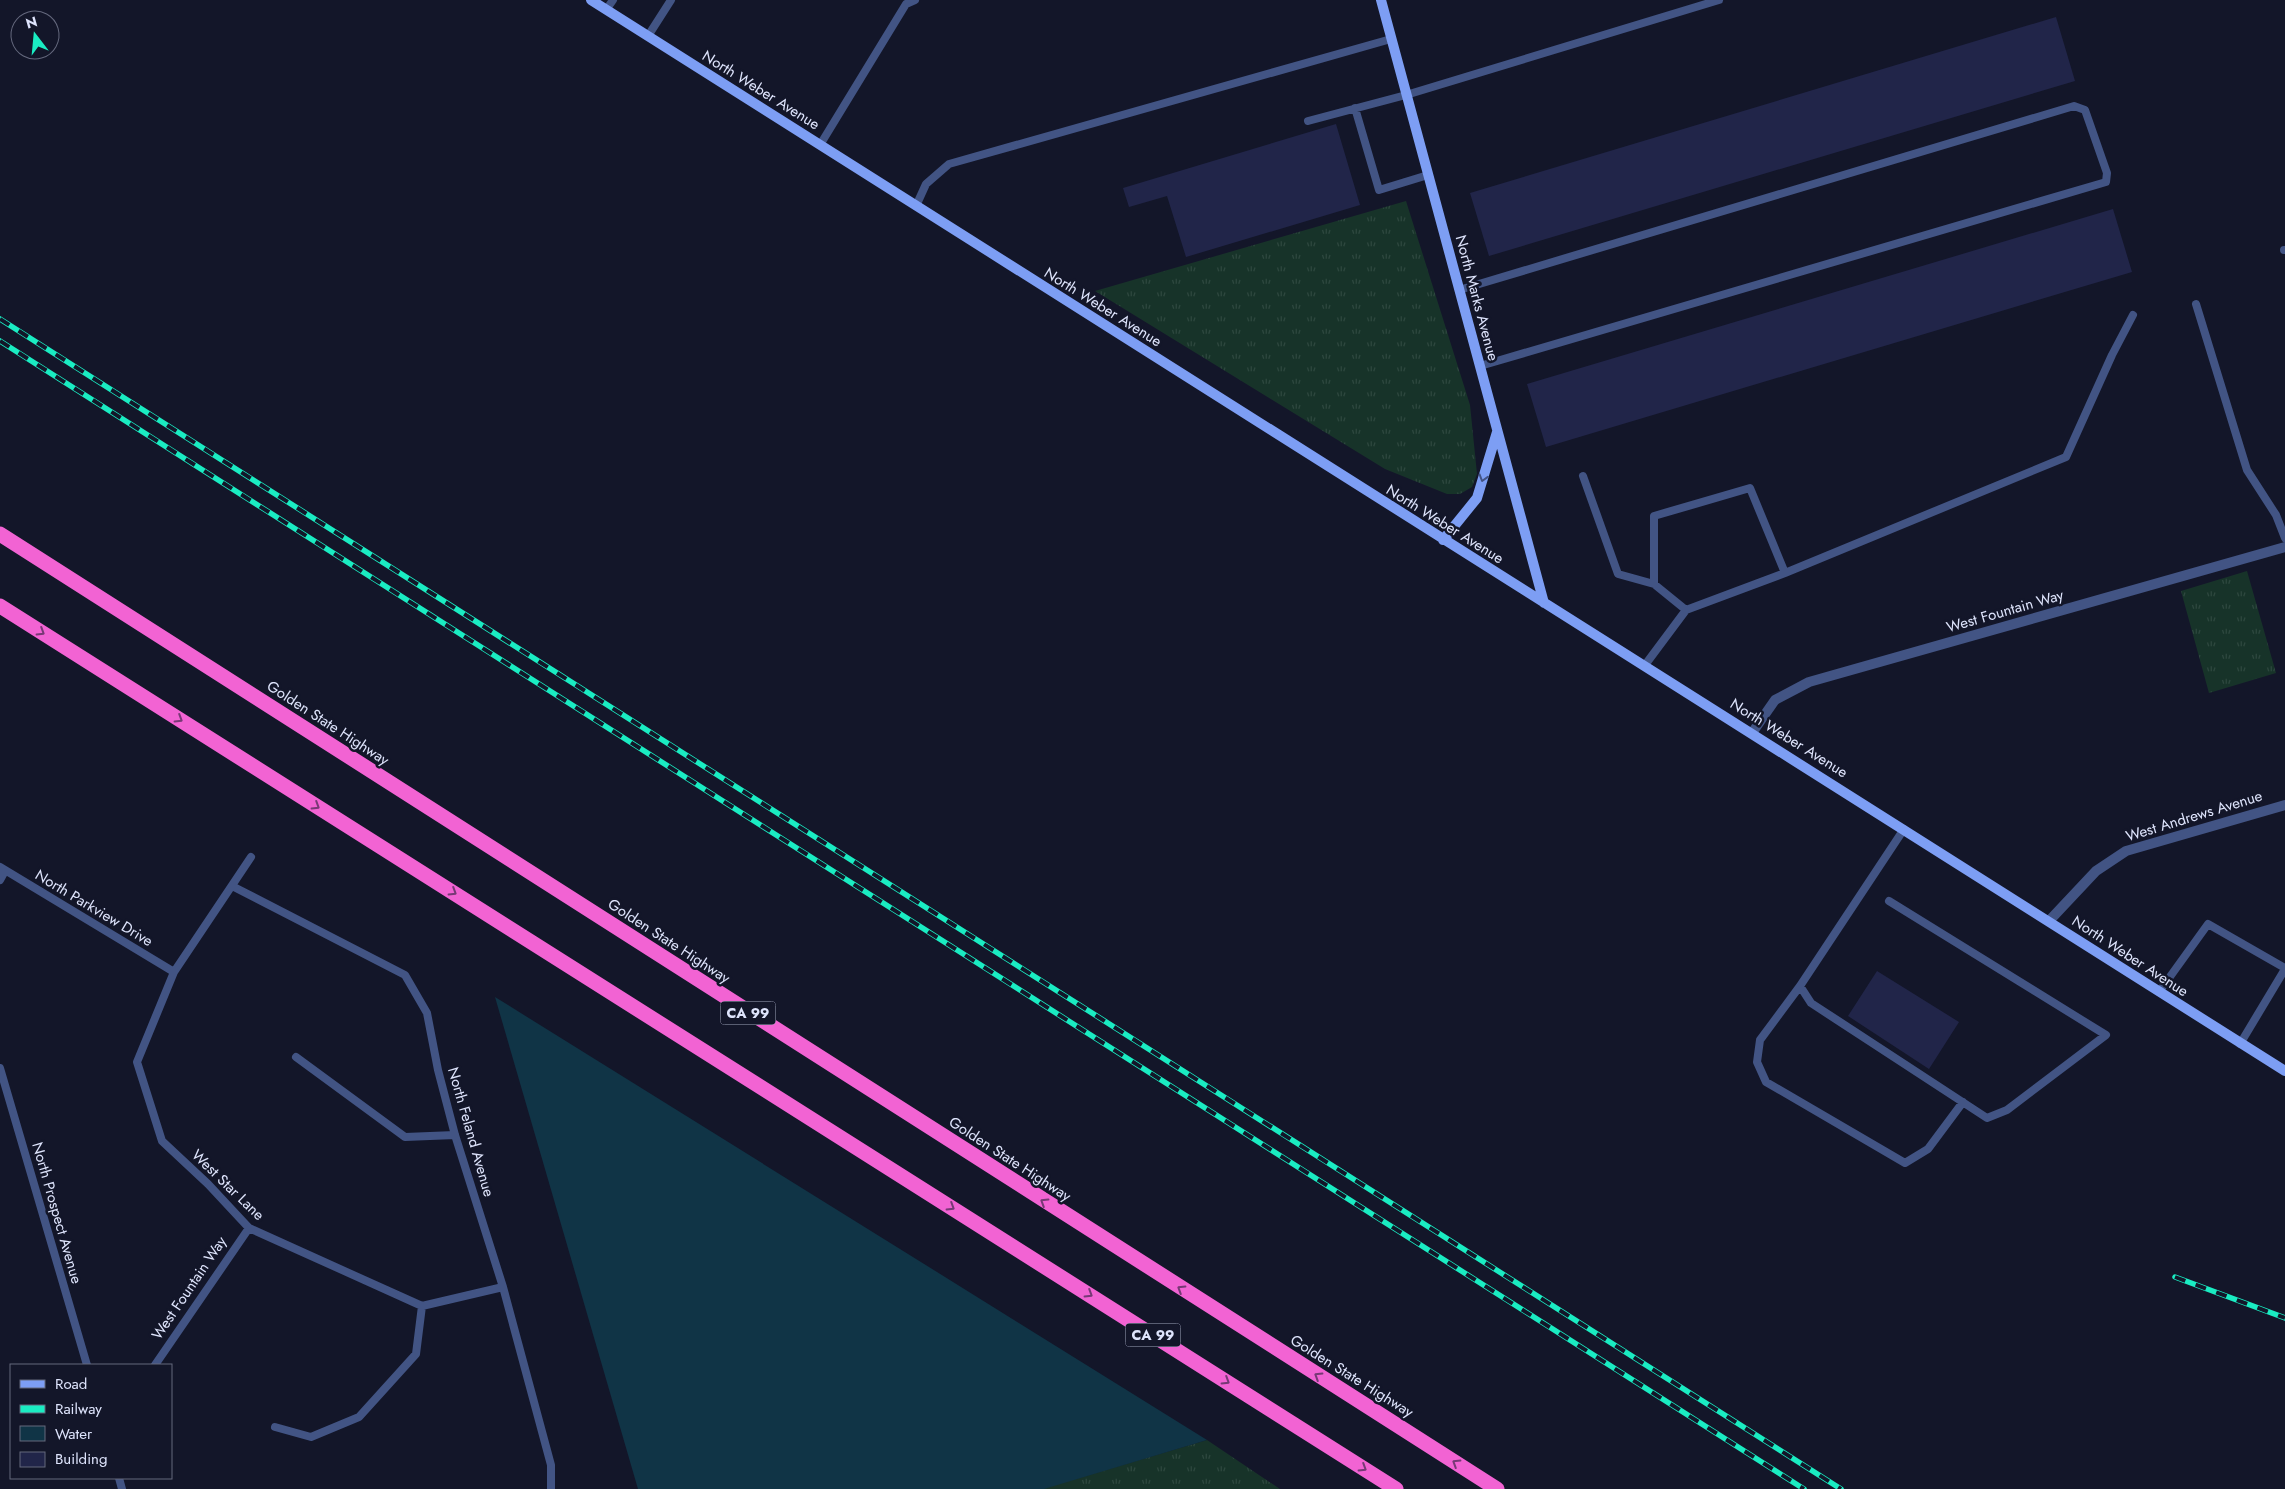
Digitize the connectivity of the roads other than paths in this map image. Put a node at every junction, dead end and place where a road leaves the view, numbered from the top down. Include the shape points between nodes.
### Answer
1 (590, 0) edge
2 (613, 0) edge
3 (671, 0) edge
4 (915, 0) edge
5 (1381, 0) edge
6 (1719, 0) edge
7 (606, 10) junction
8 (648, 36) junction
9 (1392, 39) junction
10 (1406, 95) junction
11 (1355, 108) junction
12 (1308, 121) dead end
13 (820, 145) junction
14 (1428, 175) junction
15 (916, 206) junction
16 (1459, 290) junction
17 (2196, 304) dead end
18 (2133, 315) dead end
19 (1480, 366) junction
20 (1497, 432) junction
21 (1583, 476) dead end
22 (0, 534) edge
23 (2285, 538) edge
24 (1443, 540) junction
25 (2285, 547) edge
26 (1785, 573) junction
27 (1654, 584) junction
28 (1544, 604) junction
29 (0, 606) edge
30 (1686, 610) junction
31 (1645, 665) junction
32 (1752, 733) junction
33 (2285, 804) edge
34 (1904, 829) junction
35 (251, 857) dead end
36 (3, 869) edge
37 (0, 880) edge
38 (232, 886) junction
39 (1889, 901) dead end
40 (2049, 921) junction
41 (2285, 968) edge
42 (174, 972) junction
43 (1800, 986) junction
44 (2159, 992) junction
45 (2240, 1044) junction
46 (296, 1057) dead end
47 (0, 1068) edge
48 (2285, 1071) edge
49 (1963, 1102) junction
50 (455, 1135) junction
51 (248, 1228) junction
52 (503, 1287) junction
53 (422, 1306) junction
54 (87, 1364) edge
55 (156, 1364) edge
56 (275, 1427) dead end
57 (551, 1489) edge
58 (1396, 1489) edge
59 (1497, 1489) edge

1 - 7 main road, North Weber Avenue
2 - 7 lane
3 - 8 lane
4 - 13 lane via 906,4
5 - 9 main road, North Marks Avenue
6 - 10 lane
7 - 8 main road, North Weber Avenue
8 - 13 main road, North Weber Avenue
9 - 10 main road, North Marks Avenue
9 - 15 lane via 949,164 926,184
10 - 11 lane
10 - 14 main road, North Marks Avenue
11 - 12 lane
11 - 14 lane via 1379,190
13 - 15 main road, North Weber Avenue
14 - 16 main road, North Marks Avenue
15 - 24 main road, North Weber Avenue
16 - 19 main road, North Marks Avenue
16 - 19 lane via 2074,106 2086,110 2107,173 2106,182
17 - 23 lane via 2247,470 2276,515
18 - 26 lane via 2066,457
19 - 20 main road, North Marks Avenue
20 -> 24 main road via 1477,498
20 - 28 main road, North Marks Avenue
21 - 27 lane via 1618,574
59 -> 22 highway, Golden State Highway / CA 99
24 - 28 main road, North Weber Avenue
25 - 32 street, West Fountain Way via 1809,682 1775,700
26 - 27 lane via 1750,488 1654,516
26 - 30 lane
27 - 30 lane
28 - 31 main road, North Weber Avenue
29 -> 58 highway, CA 99
30 - 31 lane
31 - 32 main road, North Weber Avenue
32 - 34 main road, North Weber Avenue
33 - 40 street, West Andrews Avenue via 2126,851 2096,871
34 - 40 main road, North Weber Avenue
34 - 43 lane
35 - 38 lane, West Star Lane
36 - 37 lane
36 - 42 lane, North Parkview Drive
38 - 42 lane, West Star Lane
38 - 50 lane, North Feland Avenue via 405,974 427,1012
39 - 49 lane via 2106,1035 2007,1110 1987,1118
40 - 44 main road, North Weber Avenue
41 - 44 lane via 2208,924
41 - 45 lane
42 - 51 lane, West Star Lane via 137,1062 162,1141
43 - 49 lane via 1811,1003
43 - 49 lane via 1760,1040 1757,1062 1766,1082 1905,1163 1928,1149
44 - 45 main road, North Weber Avenue
45 - 48 main road, North Weber Avenue
46 - 50 lane via 405,1137
47 - 54 lane, North Prospect Avenue
50 - 52 lane, North Feland Avenue
51 - 53 lane, West Star Lane
51 - 55 lane, West Fountain Way
52 - 53 lane
52 - 57 lane, North Feland Avenue via 551,1465
53 - 56 lane via 416,1354 359,1417 311,1437

